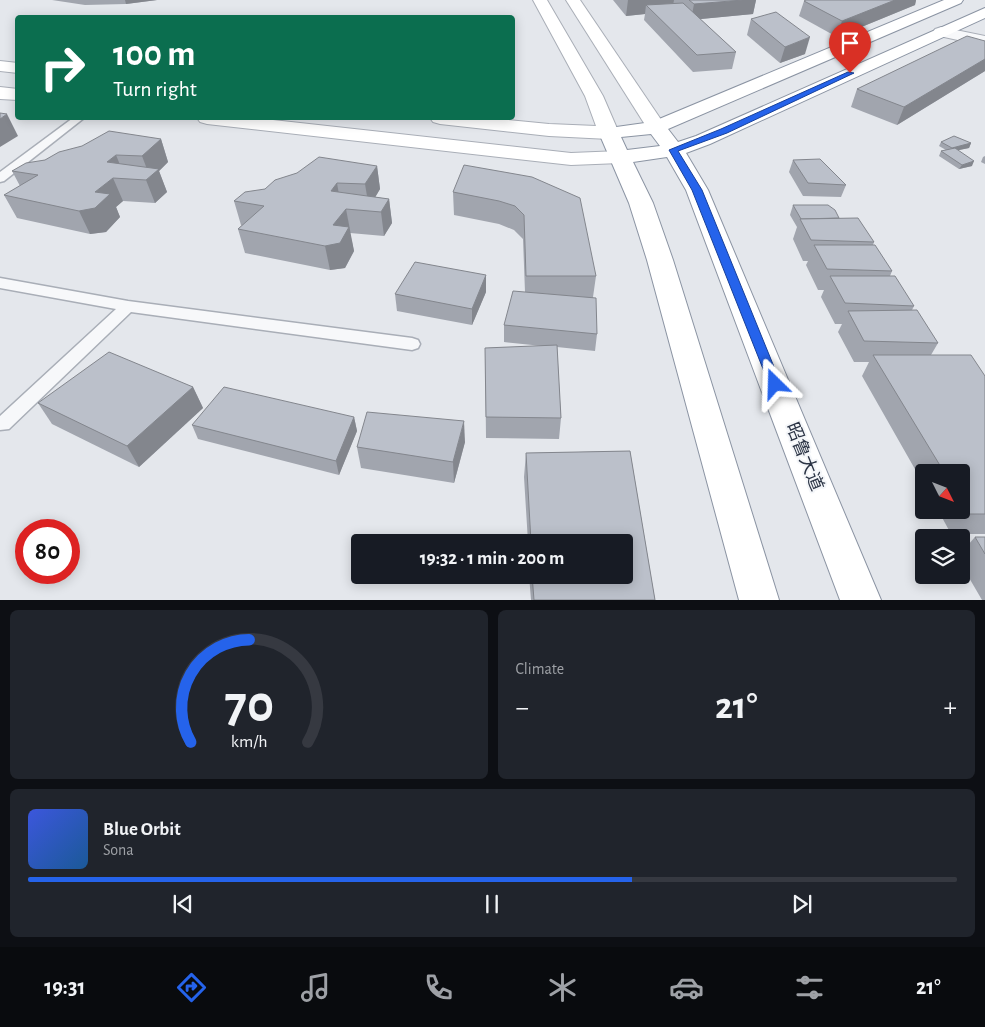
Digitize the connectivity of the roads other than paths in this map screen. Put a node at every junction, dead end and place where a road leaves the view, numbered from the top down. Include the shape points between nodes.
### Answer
1 (540, 0) edge
2 (573, 0) edge
3 (956, 0) edge
4 (985, 12) edge
5 (941, 32) junction
6 (985, 41) edge
7 (0, 66) edge
8 (15, 68) edge
9 (0, 93) edge
10 (15, 95) edge
11 (76, 120) edge
12 (225, 120) edge
13 (458, 120) edge
14 (665, 138) junction
15 (614, 146) junction
16 (0, 178) edge
17 (0, 283) edge
18 (128, 306) junction
19 (412, 344) dead end
20 (0, 423) edge
21 (759, 600) edge
22 (861, 600) edge

1 - 15 main road via 594,96
2 - 14 main road, 昭鲁大道
3 - 14 main road
4 - 5 main road
5 - 6 street
5 - 14 main road via 724,131
7 - 8 main road
9 - 10 main road
11 - 16 lane
12 - 15 main road via 571,159
13 - 15 main road via 549,130
14 - 15 main road
14 - 15 main road
14 - 22 main road, 昭鲁大道 via 697,190
15 - 21 main road via 641,203 660,260
17 - 18 lane
18 - 19 lane
18 - 20 lane via 3,424

